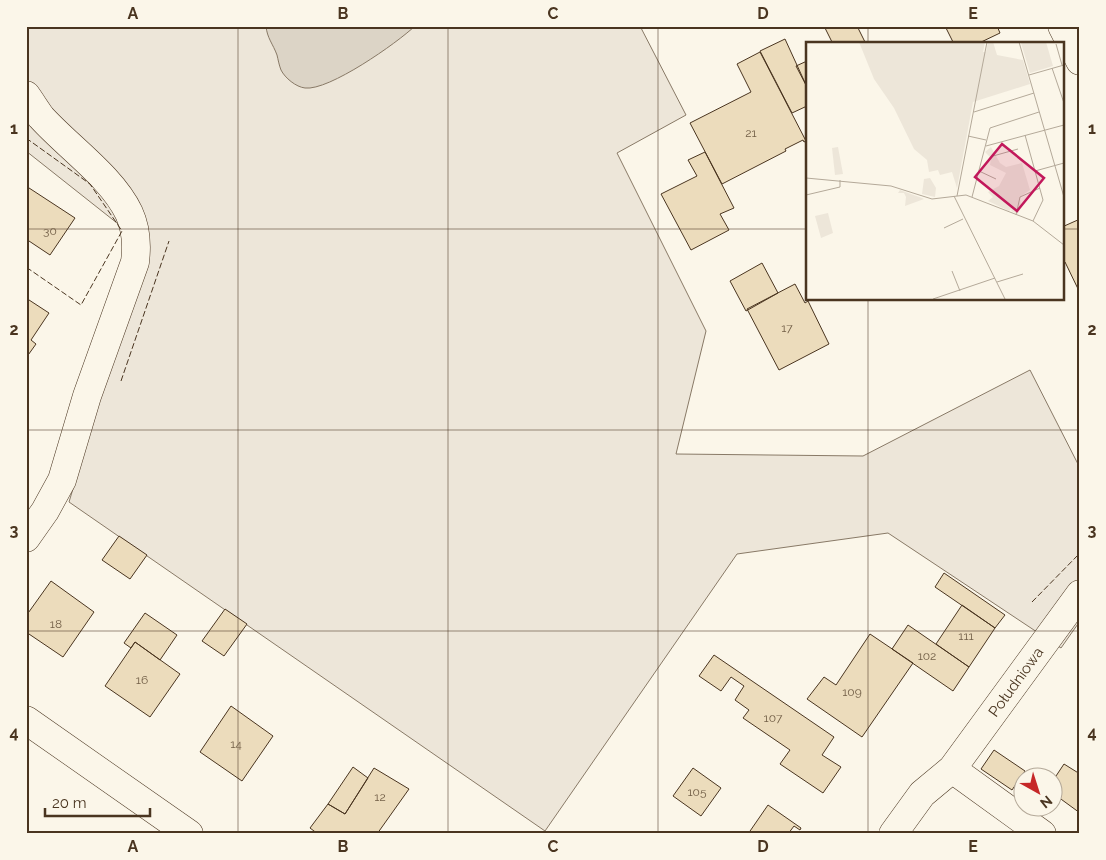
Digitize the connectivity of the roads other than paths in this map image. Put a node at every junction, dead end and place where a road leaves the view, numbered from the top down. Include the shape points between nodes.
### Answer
1 (1062, 26) edge
2 (1080, 61) edge
3 (26, 95) edge
4 (26, 538) edge
5 (1080, 594) edge
6 (26, 720) edge
7 (952, 769) junction
8 (188, 834) edge
9 (893, 834) edge
10 (1042, 834) edge

1 - 2 street
3 - 4 street via 40,116 117,193 130,214 136,250 135,262 87,396 62,480
5 - 7 street, Południowa
6 - 8 street
7 - 9 street, Południowa via 922,794
7 - 10 street

